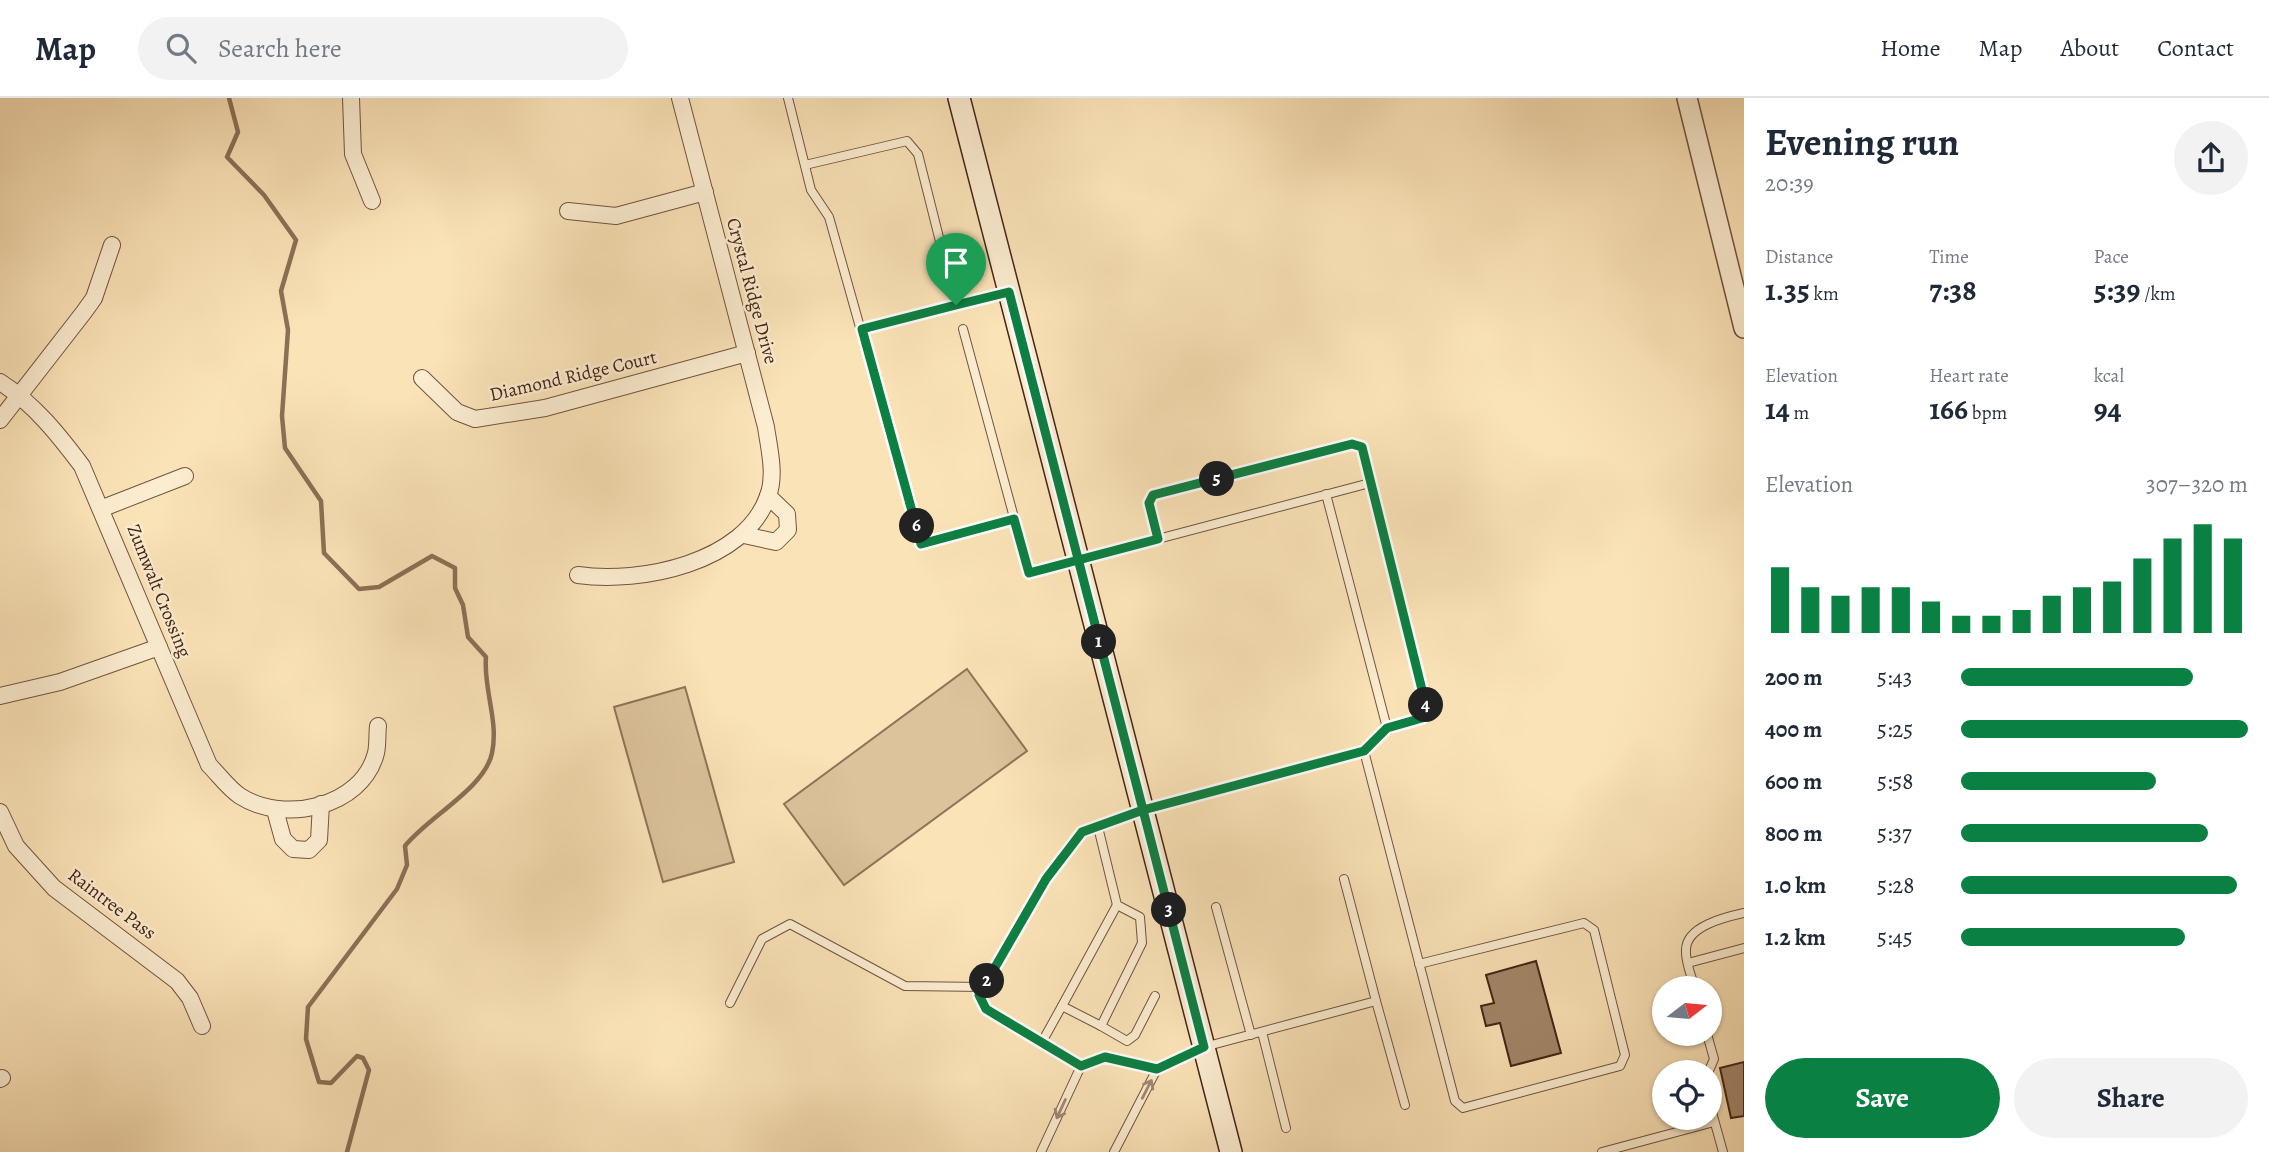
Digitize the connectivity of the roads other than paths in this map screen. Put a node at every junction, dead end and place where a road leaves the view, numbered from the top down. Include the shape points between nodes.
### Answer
1 (351, 98) edge
2 (680, 98) edge
3 (788, 98) edge
4 (959, 98) edge
5 (1687, 98) edge
6 (805, 165) junction
7 (705, 192) junction
8 (372, 201) dead end
9 (568, 211) dead end
10 (112, 245) dead end
11 (1009, 292) junction
12 (956, 305) junction
13 (1744, 328) edge
14 (862, 329) junction
15 (963, 329) dead end
16 (747, 353) junction
17 (422, 378) dead end
18 (0, 382) edge
19 (20, 395) junction
20 (0, 420) edge
21 (185, 476) dead end
22 (1370, 483) junction
23 (1326, 494) junction
24 (768, 496) junction
25 (103, 508) junction
26 (1014, 519) junction
27 (744, 535) junction
28 (1158, 539) junction
29 (1078, 560) junction
30 (578, 575) dead end
31 (159, 647) junction
32 (0, 696) edge
33 (378, 726) dead end
34 (1387, 728) junction
35 (1364, 751) junction
36 (321, 804) junction
37 (275, 810) junction
38 (1143, 810) junction
39 (0, 812) edge
40 (1098, 827) junction
41 (1344, 879) dead end
42 (1117, 905) junction
43 (1216, 907) dead end
44 (1744, 913) edge
45 (1744, 948) edge
46 (1688, 963) junction
47 (1419, 964) junction
48 (1692, 976) edge
49 (984, 986) junction
50 (1155, 996) dead end
51 (1376, 1002) junction
52 (730, 1003) dead end
53 (1062, 1006) junction
54 (202, 1026) dead end
55 (1101, 1026) junction
56 (1262, 1032) junction
57 (1251, 1035) junction
58 (1042, 1042) junction
59 (1204, 1047) junction
60 (1081, 1066) junction
61 (1157, 1069) junction
62 (1405, 1105) dead end
63 (1286, 1128) dead end
64 (1684, 1130) edge
65 (1716, 1130) edge
66 (1041, 1152) edge
67 (1114, 1152) edge
68 (1231, 1152) edge
69 (1602, 1152) edge
70 (1723, 1152) edge

1 - 8 street via 354,154
2 - 7 street, Crystal Ridge Drive
3 - 6 lane
4 - 11 main road
5 - 13 street
6 - 12 lane via 907,141 918,154
6 - 14 lane via 811,190 829,217
7 - 9 street via 616,216
7 - 16 street, Crystal Ridge Drive
10 - 19 street via 89,305
11 - 12 lane
11 - 29 main road
12 - 14 lane
14 - 26 lane via 921,544
15 - 26 lane
16 - 17 street, Diamond Ridge Court via 545,408 475,419 457,412
16 - 24 street, Crystal Ridge Drive via 766,427 772,475
18 - 19 street, Zumwalt Crossing
19 - 20 street
19 - 25 street, Zumwalt Crossing via 56,430 82,466
21 - 25 street
22 - 23 lane
22 - 28 lane via 1362,447 1352,444 1153,495 1149,503
22 - 34 lane via 1427,710 1422,718
23 - 28 lane
23 - 34 lane
24 - 27 street, Crystal Ridge Drive
24 - 27 street via 787,514 788,530 776,542
25 - 31 street, Zumwalt Crossing
26 - 29 lane via 1029,573
27 - 30 street, Crystal Ridge Drive via 720,552 658,570 609,580
28 - 29 lane
29 - 38 main road
31 - 32 street via 60,682
31 - 37 street, Zumwalt Crossing via 209,765 239,796
33 - 36 street, Zumwalt Crossing via 375,754 363,777 339,798
34 - 35 lane
35 - 38 lane
35 - 47 lane
36 - 37 street, Zumwalt Crossing via 297,811
36 - 37 street via 319,840 309,850 293,849 282,839
38 - 40 lane
38 - 59 main road
39 - 54 street, Raintree Pass via 16,846 54,888 177,981
40 - 42 lane
40 - 49 lane via 1082,832 1046,879
41 - 51 lane
42 - 53 lane
42 - 55 lane via 1140,917 1142,943
43 - 57 lane
44 - 46 lane via 1719,919 1695,934 1685,950
45 - 46 lane
46 - 48 lane
47 - 47 lane via 1455,1101 1464,1108 1620,1066 1625,1055 1594,930 1584,923
49 - 52 lane via 905,986 790,924 762,939
49 - 58 lane via 979,995 986,1009
50 - 55 lane via 1135,1035 1127,1041
51 - 56 lane
51 - 62 lane
53 - 55 lane
53 - 58 lane
56 - 57 lane
56 - 63 lane
57 - 59 lane
58 - 60 lane
59 - 61 lane
59 - 68 main road
60 - 61 lane via 1105,1057
60 -> 66 lane
67 -> 61 lane
64 - 69 lane
65 - 70 lane

